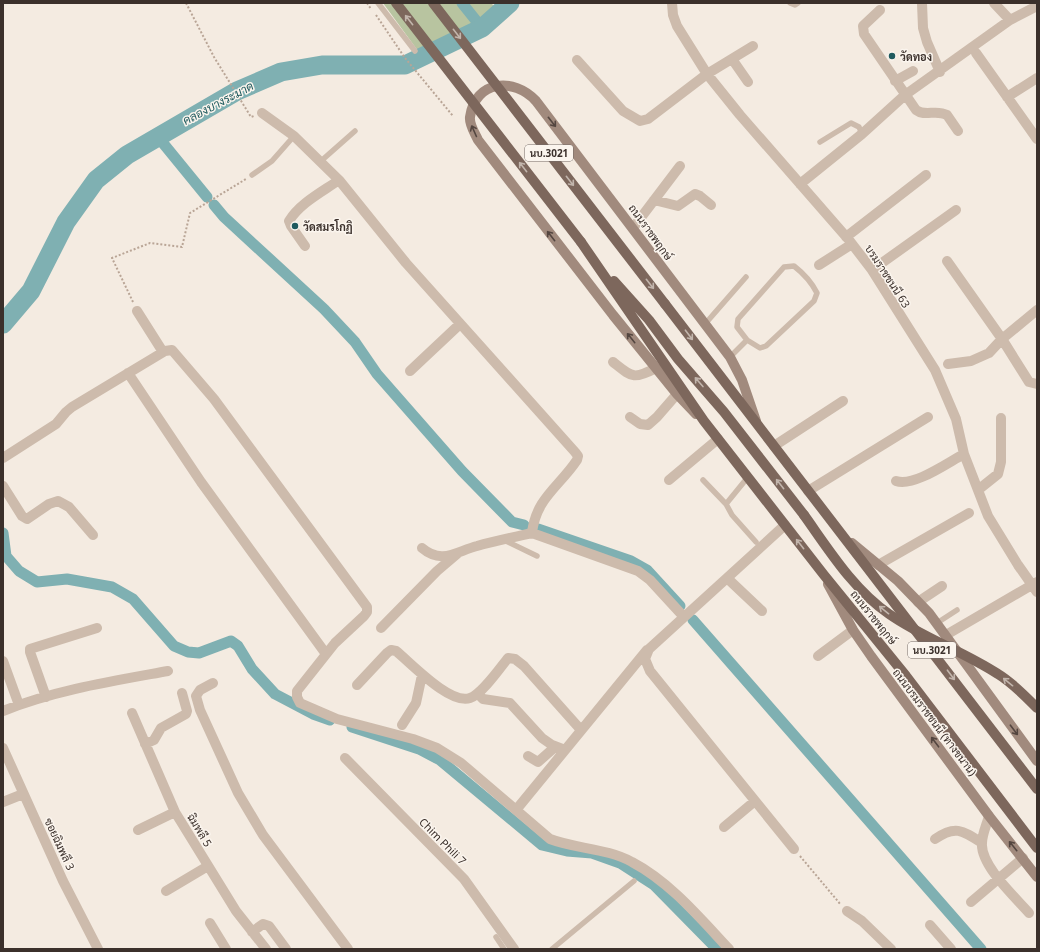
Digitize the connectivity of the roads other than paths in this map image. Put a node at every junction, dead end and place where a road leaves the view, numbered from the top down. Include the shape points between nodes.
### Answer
1 (378, 3) edge
2 (396, 3) edge
3 (433, 3) edge
4 (672, 3) edge
5 (790, 3) edge
6 (798, 3) edge
7 (922, 3) edge
8 (994, 3) edge
9 (1037, 6) edge
10 (880, 10) dead end
11 (1010, 20) junction
12 (753, 46) dead end
13 (415, 51) dead end
14 (976, 53) dead end
15 (732, 59) junction
16 (577, 60) dead end
17 (912, 71) dead end
18 (940, 72) junction
19 (707, 74) junction
20 (1037, 78) edge
21 (895, 81) junction
22 (748, 82) dead end
23 (905, 95) junction
24 (1007, 97) junction
25 (262, 113) road end
26 (355, 131) dead end
27 (958, 131) dead end
28 (862, 134) junction
29 (294, 136) junction
30 (1037, 139) edge
31 (820, 142) dead end
32 (321, 161) junction
33 (680, 166) dead end
34 (252, 175) road end
35 (926, 175) dead end
36 (339, 180) junction
37 (800, 184) junction
38 (654, 200) junction
39 (711, 205) dead end
40 (956, 210) dead end
41 (633, 228) junction
42 (849, 240) junction
43 (305, 246) dead end
44 (591, 255) junction
45 (947, 261) dead end
46 (819, 265) dead end
47 (872, 270) junction
48 (746, 277) dead end
49 (1037, 310) edge
50 (137, 311) road end
51 (460, 324) junction
52 (705, 324) junction
53 (1002, 339) junction
54 (747, 340) junction
55 (163, 352) junction
56 (730, 357) junction
57 (613, 362) dead end
58 (948, 364) dead end
59 (656, 368) junction
60 (410, 371) dead end
61 (128, 373) junction
62 (1037, 384) edge
63 (677, 394) junction
64 (843, 401) dead end
65 (630, 417) dead end
66 (928, 417) dead end
67 (1002, 418) dead end
68 (704, 421) junction
69 (756, 423) junction
70 (718, 439) junction
71 (774, 446) junction
72 (964, 454) junction
73 (3, 458) edge
74 (748, 477) junction
75 (669, 480) dead end
76 (703, 480) dead end
77 (896, 481) dead end
78 (3, 486) edge
79 (978, 490) junction
80 (808, 491) junction
81 (726, 504) junction
82 (969, 513) dead end
83 (785, 525) junction
84 (532, 533) junction
85 (841, 534) junction
86 (94, 535) dead end
87 (503, 540) junction
88 (756, 542) dead end
89 (422, 548) dead end
90 (457, 554) junction
91 (537, 556) dead end
92 (878, 565) junction
93 (824, 575) junction
94 (727, 578) junction
95 (942, 586) dead end
96 (1035, 586) edge
97 (918, 602) junction
98 (957, 610) dead end
99 (762, 611) dead end
100 (684, 617) junction
101 (937, 623) junction
102 (97, 628) dead end
103 (381, 628) dead end
104 (853, 630) junction
105 (946, 635) junction
106 (649, 649) junction
107 (326, 654) junction
108 (818, 656) dead end
109 (3, 662) edge
110 (168, 671) dead end
111 (422, 675) junction
112 (212, 683) dead end
113 (357, 685) dead end
114 (182, 693) dead end
115 (478, 694) junction
116 (46, 697) junction
117 (19, 705) junction
118 (1037, 708) edge
119 (3, 711) edge
120 (132, 713) dead end
121 (402, 725) dead end
122 (581, 730) junction
123 (145, 744) junction
124 (555, 746) junction
125 (3, 748) edge
126 (565, 750) junction
127 (528, 756) dead end
128 (345, 758) dead end
129 (1037, 760) edge
130 (1037, 789) edge
131 (23, 794) junction
132 (755, 801) junction
133 (3, 802) edge
134 (516, 810) junction
135 (175, 812) junction
136 (989, 816) junction
137 (724, 827) dead end
138 (138, 830) dead end
139 (935, 839) dead end
140 (982, 843) junction
141 (1037, 848) edge
142 (794, 849) road end
143 (1023, 858) junction
144 (208, 866) junction
145 (1037, 876) edge
146 (998, 878) junction
147 (634, 881) dead end
148 (166, 891) dead end
149 (971, 902) dead end
150 (847, 911) road end
151 (1029, 913) dead end
152 (210, 923) dead end
153 (930, 925) dead end
154 (252, 932) junction
155 (496, 937) dead end
156 (98, 949) edge
157 (226, 949) edge
158 (266, 949) edge
159 (286, 949) edge
160 (348, 949) edge
161 (504, 949) edge
162 (514, 949) edge
163 (552, 949) edge
164 (729, 949) edge
165 (891, 949) edge
166 (951, 949) edge

1 - 13 lane
44 -> 2 main road, ถนนราชพฤกษ์ / นบ.3021, bridge
3 -> 69 main road, ถนนราชพฤกษ์ / นบ.3021, bridge
4 - 19 street, บรมราชชนนี 63 via 672,15 677,26
5 - 6 lane
7 - 18 street via 926,42
8 - 11 street
9 - 11 street
10 - 21 street via 866,22 864,34
11 - 18 street
12 - 15 street
14 - 24 street
15 - 19 street
15 - 22 street
16 - 19 street via 624,111 640,121 648,119
17 - 21 street
18 - 23 street
19 - 37 street, บรมราชชนนี 63
20 - 24 street
21 - 23 street
23 - 27 street via 920,113 947,115
23 - 28 street
24 - 30 street
25 - 29 street
26 - 32 lane
28 - 31 lane via 859,126 851,123
28 - 37 street
29 - 32 street
29 - 34 lane via 272,162
32 - 36 street
33 - 38 street
35 - 42 street
36 - 43 street via 308,202 289,221
36 - 51 street via 364,214
37 - 42 street, บรมราชชนนี 63
38 - 39 street via 678,206 694,194
38 - 41 street
40 - 47 street
41 - 52 main road, ถนนราชพฤกษ์
59 -> 41 main road, ถนนราชพฤกษ์ via 478,140 470,117 477,98 490,88 502,85 512,85 529,93
42 - 46 street
42 - 47 street, บรมราชชนนี 63
44 - 68 main road, ถนนราชพฤกษ์ / นบ.3021
118 -> 44 main road, bridge via 999,674 925,636 889,614 861,589 724,412 678,359 649,320
45 - 53 street
47 - 72 street, บรมราชชนนี 63 via 934,370 956,419
48 - 52 lane
49 - 53 street
50 - 55 street
51 - 60 street
51 - 84 street via 578,456 572,468 537,509
52 - 56 main road, ถนนราชพฤกษ์
53 - 58 street via 989,353 971,361
53 - 62 street via 1029,382
54 - 54 lane via 737,327 738,319 784,267 794,266 815,289 817,293 814,301 766,346 760,348
54 - 56 lane
55 - 61 street
55 - 107 street via 172,350 214,399 367,607 364,616
56 - 69 main road, ถนนราชพฤกษ์ via 742,380
57 - 59 street via 634,376 641,376
59 - 63 main road, ถนนราชพฤกษ์
61 - 73 street via 72,407 56,424
61 - 107 street via 201,482
63 - 65 street via 648,425 640,424
63 - 68 main road, ถนนราชพฤกษ์
64 - 71 street
66 - 80 street
67 - 79 street via 1001,462 998,474
68 - 70 main road, ถนนราชพฤกษ์ / นบ.3021
69 - 71 main road, ถนนราชพฤกษ์ / นบ.3021
70 - 74 main road, ถนนราชพฤกษ์ / นบ.3021
70 - 75 street
71 - 80 main road, ถนนราชพฤกษ์ / นบ.3021
72 - 77 street via 913,482 903,484
72 - 79 street, บรมราชชนนี 63
74 - 81 lane
74 - 83 main road, ถนนราชพฤกษ์ / นบ.3021
76 - 81 lane
78 - 86 street via 27,520 49,504 58,501 69,507
79 - 96 street, บรมราชชนนี 63 via 988,516 1018,566
80 - 85 main road, ถนนราชพฤกษ์ / นบ.3021
81 - 88 lane via 732,515
82 - 92 street
93 -> 83 main road, ถนนราชพฤกษ์ / นบ.3021
83 - 94 street
84 - 87 street
84 - 100 street via 638,571 650,580
85 - 92 main road
85 -> 130 main road, ถนนราชพฤกษ์ / นบ.3021 via 931,647
87 - 90 street via 475,546
87 - 91 lane
89 - 90 street via 432,555
90 - 103 street
92 - 97 main road
93 - 104 main road, ถนนบรมราชชนนี (ทางขนาน)
93 - 141 main road, ถนนราชพฤกษ์ / นบ.3021 via 906,676
94 - 99 street
94 - 100 street
95 - 97 street
96 - 105 street
97 - 101 main road
98 - 101 lane
100 - 106 street
101 - 105 main road
102 - 116 street via 30,649
104 - 108 street
136 -> 104 main road, ถนนบรมราชชนนี (ทางขนาน)
105 -> 129 main road
106 - 122 street
106 - 132 street via 645,659 650,671
107 - 134 street via 297,691 300,703 337,719 437,748 461,763
109 - 117 street
110 - 116 street
111 - 113 street via 392,650
111 - 115 street via 461,699
111 - 121 street via 416,703
112 - 160 street via 200,690 196,696 238,792 263,835
114 - 123 street via 186,714 159,730 154,740
115 - 122 street via 508,658 515,659
115 - 124 street via 483,699 510,703 542,738
116 - 117 street
117 - 119 street
120 - 123 street, ฉิมพลี 5
122 - 126 street
123 - 135 street, ฉิมพลี 5
124 - 126 street
124 - 127 street via 538,762
125 - 131 street, ซอยฉิมพลี 3
126 - 134 street
128 - 162 street, Chim Phili 7 via 464,879
131 - 133 street
131 - 156 street, ซอยฉิมพลี 3
132 - 137 street
132 - 142 street
134 - 164 street via 550,839 563,844 608,852 632,862 687,904
135 - 138 street
135 - 144 street, ฉิมพลี 5
136 - 140 street
143 -> 136 main road, ถนนบรมราชชนนี (ทางขนาน)
139 - 140 street via 944,832 956,830
140 - 146 street via 983,855
143 - 145 main road, ถนนบรมราชชนนี (ทางขนาน)
143 - 146 street
144 - 148 street
144 - 154 street, ฉิมพลี 5
146 - 149 street
146 - 151 street
147 - 163 lane
150 - 165 street via 862,921
152 - 157 street
153 - 166 street
154 - 158 street, ฉิมพลี 5
154 - 159 street via 263,924 269,926
155 - 161 lane

